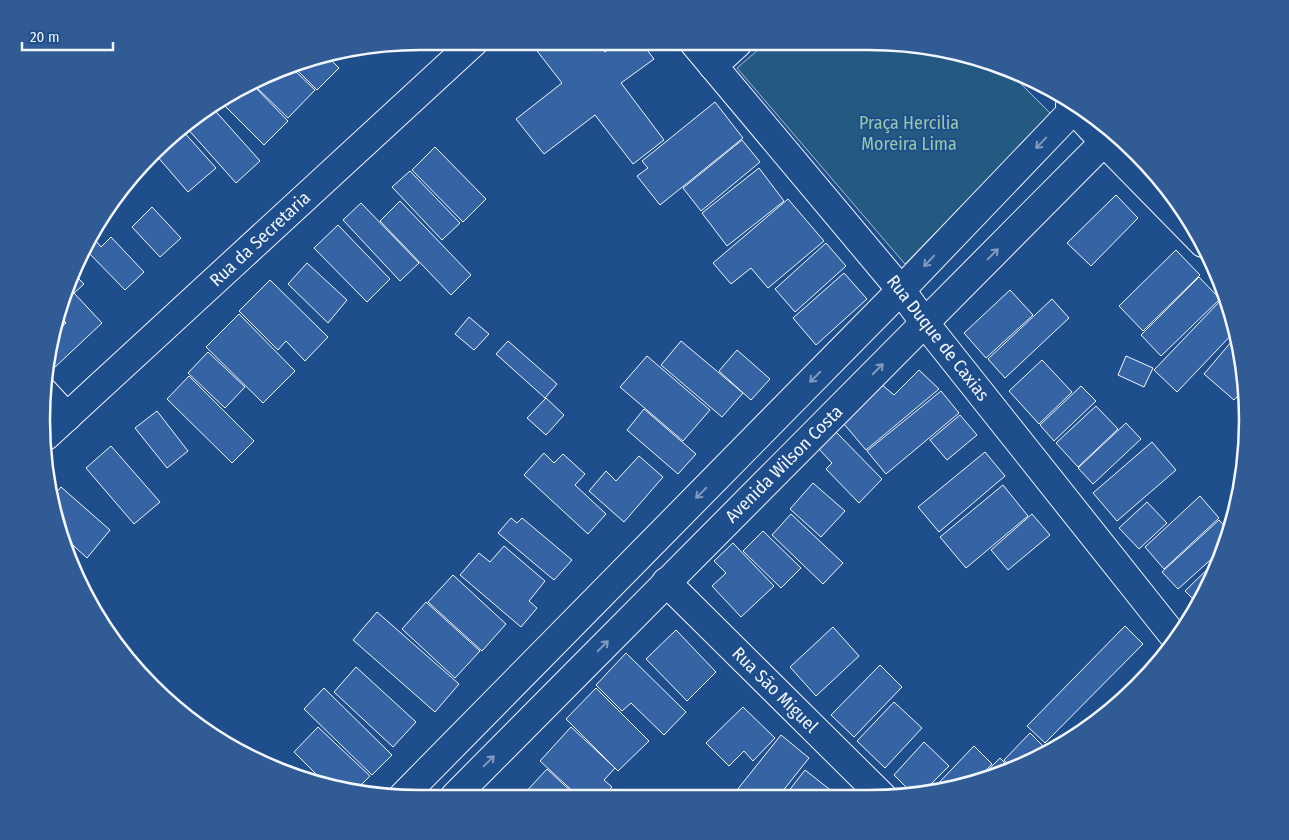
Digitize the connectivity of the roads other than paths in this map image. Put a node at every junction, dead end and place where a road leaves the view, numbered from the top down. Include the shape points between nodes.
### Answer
1 (465, 50) edge
2 (700, 50) edge
3 (730, 50) edge
4 (713, 66) junction
5 (1071, 110) edge
6 (1108, 138) edge
7 (1115, 144) edge
8 (1176, 212) edge
9 (901, 290) junction
10 (924, 322) junction
11 (51, 400) edge
12 (67, 417) junction
13 (50, 432) edge
14 (666, 582) junction
15 (1172, 633) edge
16 (409, 790) edge
17 (461, 790) edge
18 (876, 790) edge

1 - 12 street, Rua da Secretaria
2 - 4 street, Rua Duque de Caxias
3 - 4 street
4 - 9 street, Rua Duque de Caxias
5 -> 9 street
10 -> 6 street, Avenida Wilson Costa
7 - 8 street
9 - 10 street, Rua Duque de Caxias
9 -> 16 street
14 -> 10 street, Avenida Wilson Costa
10 - 15 street, Rua Duque de Caxias
11 - 12 street
12 - 13 street, Rua da Secretaria
17 -> 14 street, Avenida Wilson Costa
14 - 18 street, Rua São Miguel

